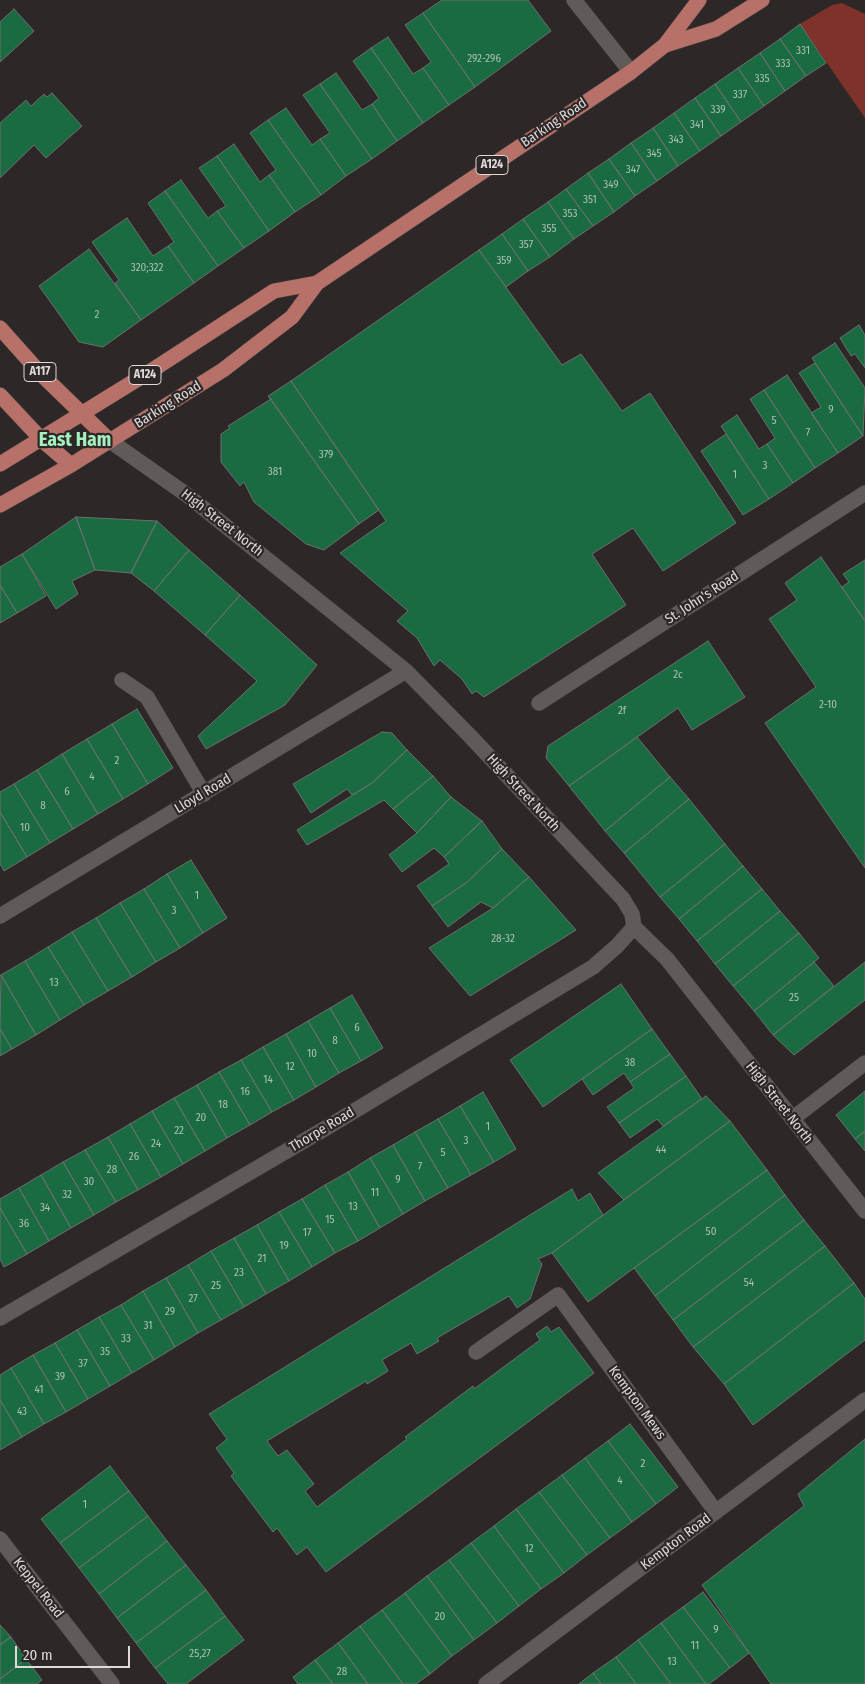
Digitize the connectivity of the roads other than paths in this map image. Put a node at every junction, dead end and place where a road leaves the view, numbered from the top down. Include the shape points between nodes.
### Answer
1 (574, 0) edge
2 (699, 0) edge
3 (762, 0) edge
4 (665, 45) junction
5 (631, 72) junction
6 (317, 283) junction
7 (0, 328) edge
8 (0, 395) edge
9 (81, 414) junction
10 (42, 440) junction
11 (110, 441) junction
12 (0, 464) edge
13 (71, 465) junction
14 (865, 493) edge
15 (0, 504) edge
16 (406, 671) junction
17 (122, 680) dead end
18 (539, 703) dead end
19 (204, 794) junction
20 (0, 916) edge
21 (634, 927) junction
22 (865, 1063) edge
23 (792, 1119) junction
24 (865, 1212) edge
25 (0, 1318) edge
26 (476, 1352) dead end
27 (865, 1400) edge
28 (716, 1512) junction
29 (0, 1539) edge
30 (112, 1684) edge
31 (486, 1684) edge

1 - 5 street
2 - 4 main road, Barking Road / A124
3 - 4 main road, Barking Road / A124 via 716,29
4 - 5 main road, Barking Road / A124
5 - 6 main road, Barking Road / A124
6 - 9 main road, Barking Road / A124 via 274,292
6 - 11 main road, Barking Road / A124 via 292,317 231,364 176,402
7 - 9 main road, A117
8 - 10 main road
9 - 10 main road, Barking Road / A124
9 - 11 main road
10 - 12 main road, Barking Road / A124
10 - 13 main road
11 - 13 main road, Barking Road / A124
11 - 16 street, High Street North via 187,495
13 - 15 main road, Barking Road / A124
14 - 18 street, St. John's Road
16 - 19 street, Lloyd Road
16 - 21 street, High Street North via 623,899 632,914
17 - 19 street via 147,696
19 - 20 street, Lloyd Road
21 - 23 street, High Street North via 667,959
21 - 25 street, Thorpe Road via 593,967 326,1128
22 - 23 street
23 - 24 street, High Street North
26 - 28 street, Kempton Mews via 558,1295
27 - 28 street, Kempton Road
28 - 31 street, Kempton Road
29 - 30 street, Keppel Road

